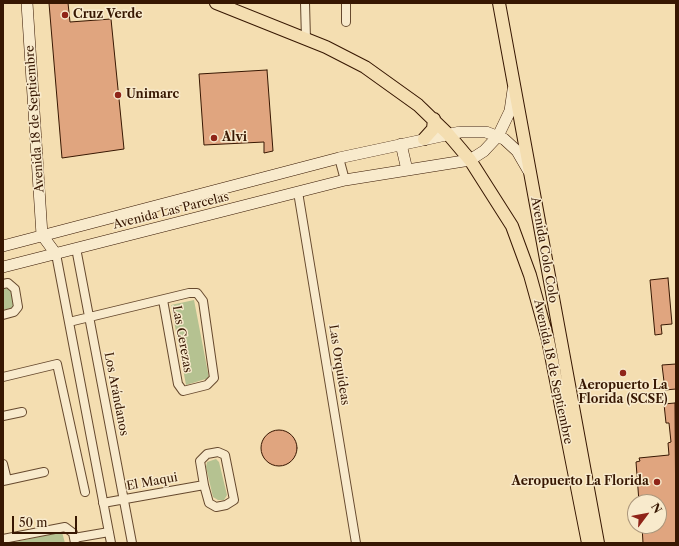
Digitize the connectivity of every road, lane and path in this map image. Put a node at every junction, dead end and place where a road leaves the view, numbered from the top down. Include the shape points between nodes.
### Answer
1 (27, 3) edge
2 (216, 3) edge
3 (305, 3) edge
4 (346, 3) edge
5 (499, 3) edge
6 (346, 22) dead end
7 (306, 40) junction
8 (512, 71) junction
9 (434, 119) junction
10 (448, 134) junction
11 (498, 136) junction
12 (424, 139) junction
13 (401, 144) junction
14 (339, 158) junction
15 (470, 160) junction
16 (407, 170) junction
17 (345, 180) junction
18 (533, 188) junction
19 (298, 192) junction
20 (42, 235) junction
21 (3, 246) edge
22 (76, 248) junction
23 (56, 254) junction
24 (3, 267) edge
25 (3, 284) edge
26 (163, 300) junction
27 (3, 315) edge
28 (89, 317) junction
29 (69, 322) junction
30 (3, 377) edge
31 (22, 412) dead end
32 (3, 416) edge
33 (3, 464) edge
34 (44, 472) dead end
35 (5, 481) edge
36 (204, 485) junction
37 (86, 492) dead end
38 (124, 500) junction
39 (104, 504) junction
40 (109, 532) junction
41 (3, 538) edge
42 (74, 541) edge
43 (111, 543) edge
44 (132, 543) edge
45 (356, 543) edge
46 (588, 543) edge
47 (598, 543) edge

1 - 20 main road, Avenida 18 de Septiembre
2 - 7 main road, Avenida 18 de Septiembre
3 - 7 street
4 - 6 street
5 - 8 main road, Avenida Colo Colo
7 - 9 main road, Avenida 18 de Septiembre via 365,67 401,91
8 - 11 main road, Avenida Las Parcelas via 512,101 508,117
8 - 18 main road, Avenida Colo Colo
9 - 10 main road, Avenida 18 de Septiembre
9 - 12 main road via 433,129
10 - 11 main road, Avenida Las Parcelas via 479,131
10 - 12 main road, Avenida Las Parcelas
10 - 15 main road, Avenida 18 de Septiembre
11 - 15 main road, Avenida Las Parcelas via 484,151
11 - 18 main road, Avenida Las Parcelas via 517,151 528,170
12 - 13 main road, Avenida Las Parcelas
13 - 14 main road, Avenida Las Parcelas
13 - 16 main road
14 - 17 street
14 - 20 main road, Avenida Las Parcelas
15 - 16 main road, Avenida Las Parcelas
15 - 46 main road, Avenida 18 de Septiembre via 512,226 530,275 548,340
16 - 17 main road, Avenida Las Parcelas
17 - 19 main road, Avenida Las Parcelas
18 - 47 main road, Avenida Colo Colo
19 - 22 main road, Avenida Las Parcelas
19 - 45 street, Las Orquídeas
20 - 21 main road, Avenida Las Parcelas
20 - 23 main road
22 - 23 main road, Avenida Las Parcelas
22 - 28 street, Los Arándanos
23 - 24 main road, Avenida Las Parcelas
23 - 29 street
25 - 27 street via 8,283 15,289 18,306 14,312
26 - 26 street, Las Cerezas via 178,384 183,391 207,385 214,378 203,301 197,293
26 - 28 street, Las Cerezas
28 - 29 street, Las Cerezas
28 - 38 street, Los Arándanos
29 - 39 street
30 - 37 street via 57,364
31 - 32 street
33 - 35 street
34 - 35 street
36 - 36 street via 200,462 207,454 218,452 225,456 234,500 216,507 209,502
36 - 38 street, El Maqui
38 - 39 street, El Maqui
38 - 44 street, Los Arándanos
39 - 40 street
40 - 42 street
40 - 43 street
41 - 42 street via 65,527 73,533

